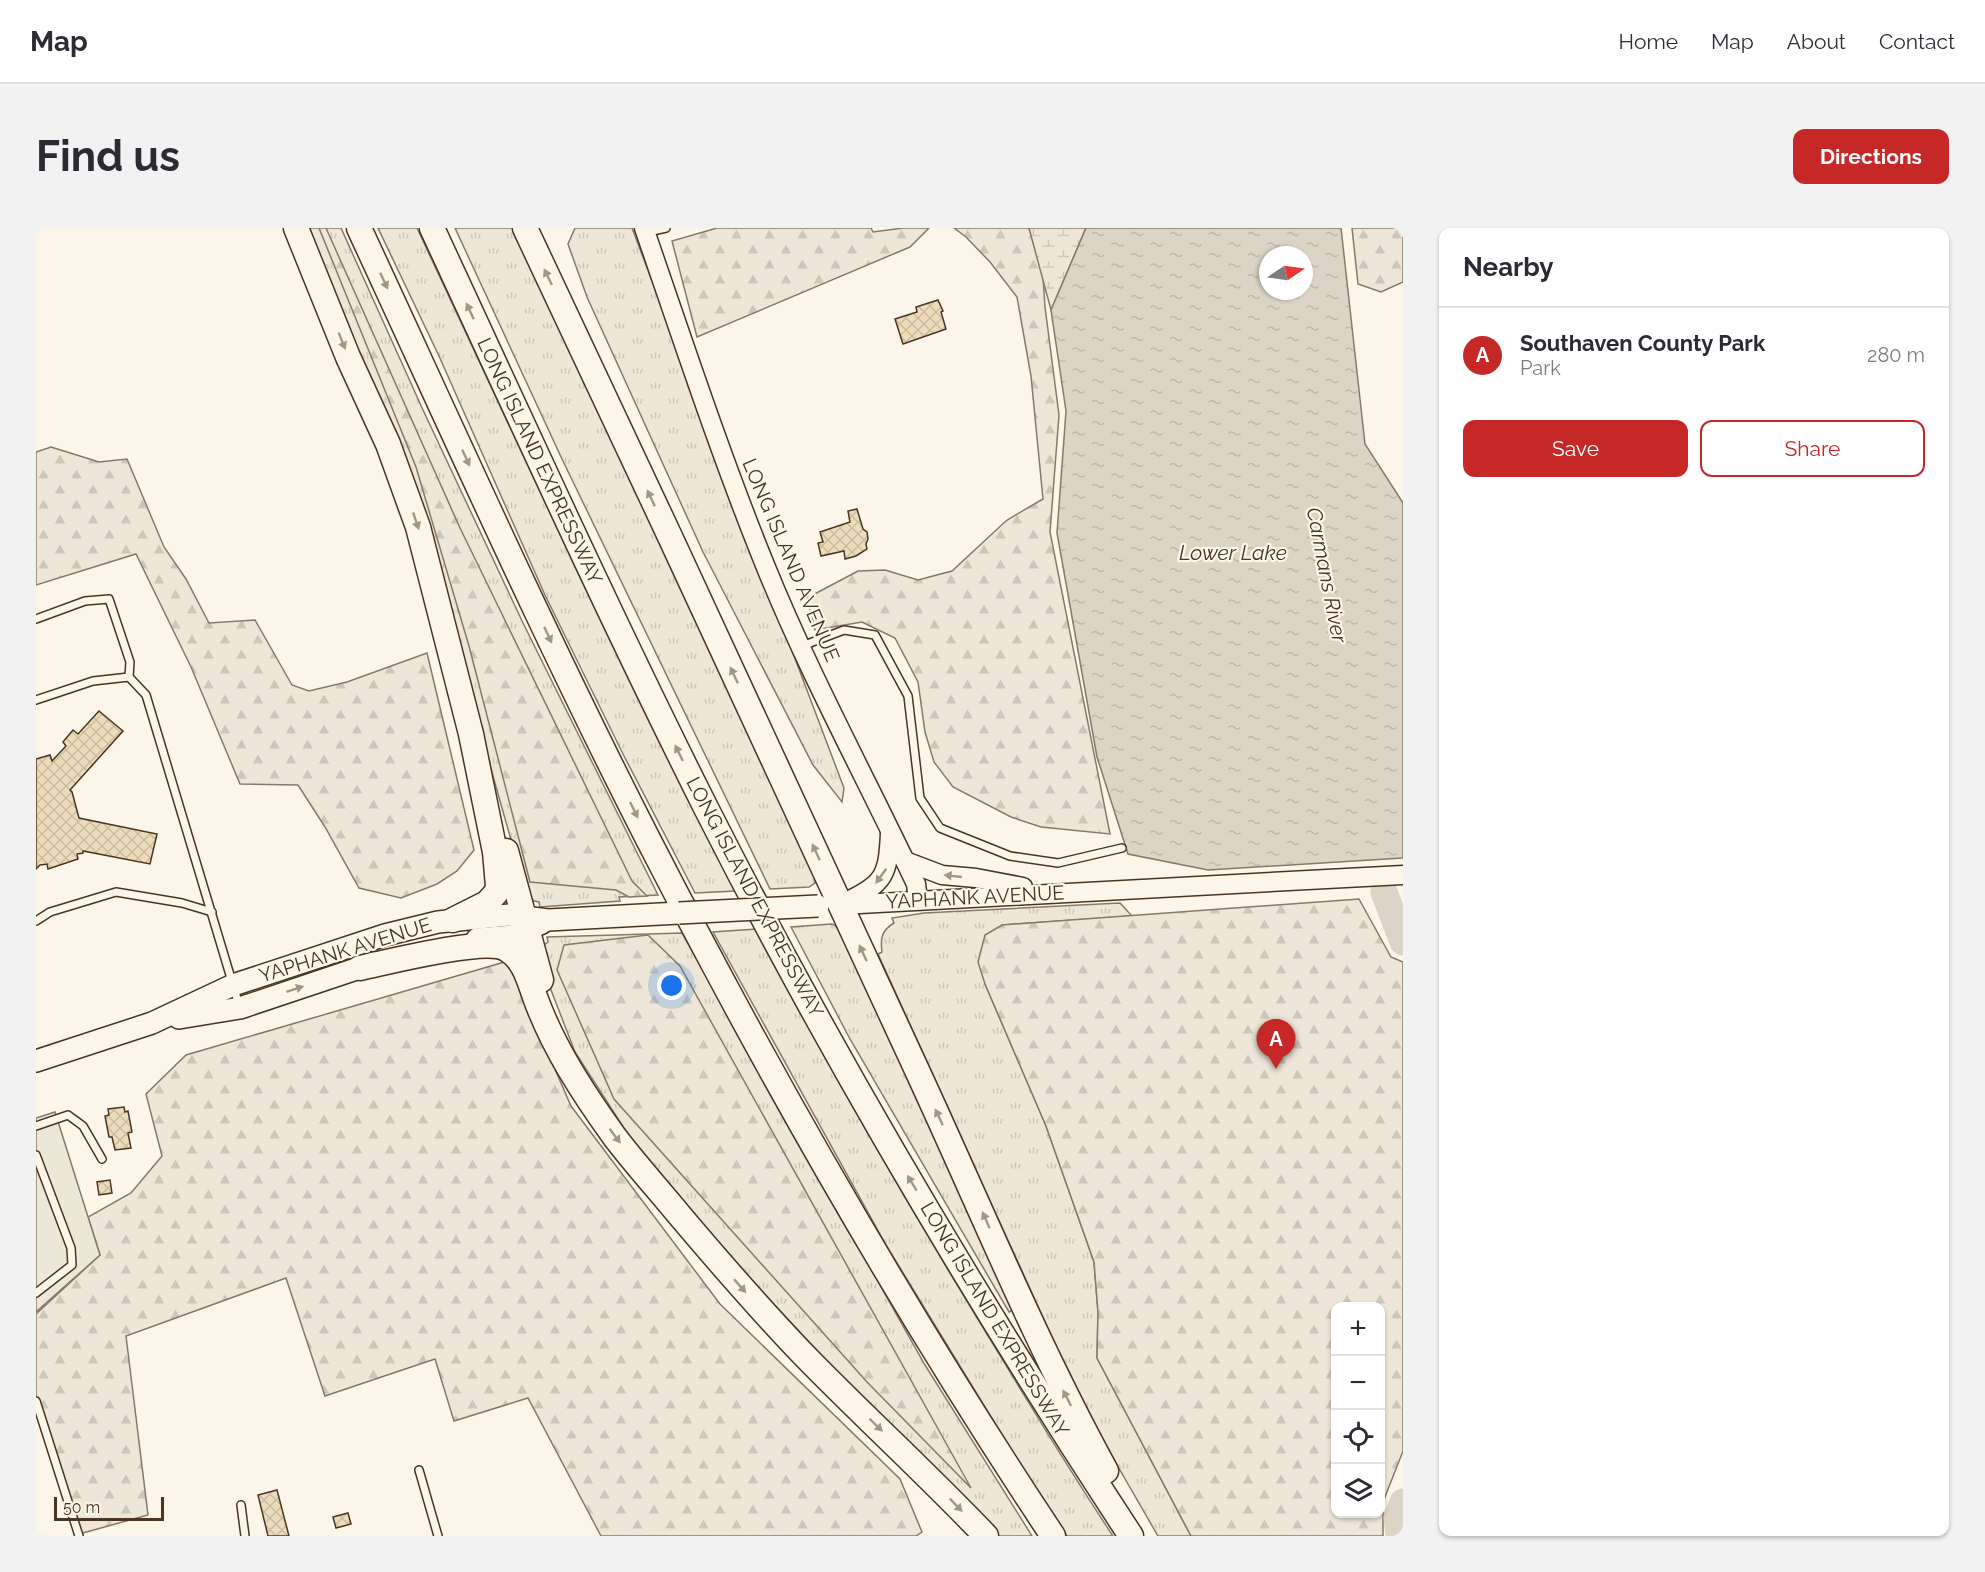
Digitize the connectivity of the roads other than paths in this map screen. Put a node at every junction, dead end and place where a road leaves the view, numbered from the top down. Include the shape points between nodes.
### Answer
1 (296, 228) edge
2 (359, 228) edge
3 (432, 228) edge
4 (525, 228) edge
5 (666, 228) edge
6 (645, 230) edge
7 (36, 619) edge
8 (801, 646) junction
9 (129, 677) junction
10 (36, 700) edge
11 (471, 734) junction
12 (890, 829) junction
13 (1122, 848) dead end
14 (905, 861) junction
15 (1403, 875) edge
16 (1052, 893) junction
17 (918, 900) junction
18 (829, 906) junction
19 (212, 912) junction
20 (453, 920) junction
21 (36, 921) edge
22 (533, 922) junction
23 (360, 968) junction
24 (233, 985) junction
25 (240, 1008) junction
26 (152, 1023) junction
27 (36, 1061) edge
28 (581, 1088) junction
29 (36, 1126) edge
30 (36, 1155) edge
31 (102, 1159) dead end
32 (36, 1282) edge
33 (38, 1292) edge
34 (36, 1401) edge
35 (419, 1470) dead end
36 (241, 1505) dead end
37 (79, 1536) edge
38 (245, 1536) edge
39 (438, 1536) edge
40 (986, 1536) edge
41 (1053, 1536) edge
42 (1131, 1536) edge
43 (1142, 1536) edge

1 -> 11 highway via 388,444 418,527
2 -> 41 highway via 560,660 733,1000 859,1224
42 -> 3 highway, LONG ISLAND EXPRESSWAY via 992,1317 785,958 619,631
18 -> 4 highway
5 - 6 lane
6 - 8 main road, LONG ISLAND AVENUE via 734,485
7 - 9 lane via 85,602 109,599 130,662
8 - 12 main road, LONG ISLAND AVENUE
8 - 13 lane via 844,630 875,635 908,696 920,798 940,828 1010,856 1058,863
9 - 10 lane via 93,681
9 - 19 lane via 146,694
11 - 20 highway via 498,886 487,903
11 - 22 highway
12 - 14 main road, LONG ISLAND AVENUE
12 -> 18 main road via 885,874 863,894
16 -> 14 main road via 942,875
14 - 17 main road, LONG ISLAND AVENUE
15 - 16 main road, YAPHANK AVENUE
16 - 17 main road, YAPHANK AVENUE
17 - 18 main road, YAPHANK AVENUE
18 - 22 main road, YAPHANK AVENUE, bridge
43 -> 18 highway via 1037,1337 964,1170
19 - 21 lane via 116,892 50,912
19 - 24 lane
20 - 22 main road, YAPHANK AVENUE via 508,915
20 - 24 main road, YAPHANK AVENUE via 386,935
22 - 23 main road, YAPHANK AVENUE via 513,936 446,943
22 - 28 highway via 549,1006
25 -> 23 main road, YAPHANK AVENUE
23 - 28 highway via 448,950 487,945 508,949 520,961 548,1032
24 - 25 lane
24 - 26 main road, YAPHANK AVENUE
25 - 26 main road, YAPHANK AVENUE
26 - 27 main road, YAPHANK AVENUE
28 -> 40 highway via 634,1162 748,1294
29 - 31 lane via 68,1115 83,1126
30 - 33 lane via 71,1248 72,1265
32 - 33 lane
34 - 37 lane
35 - 39 lane
36 - 38 lane

